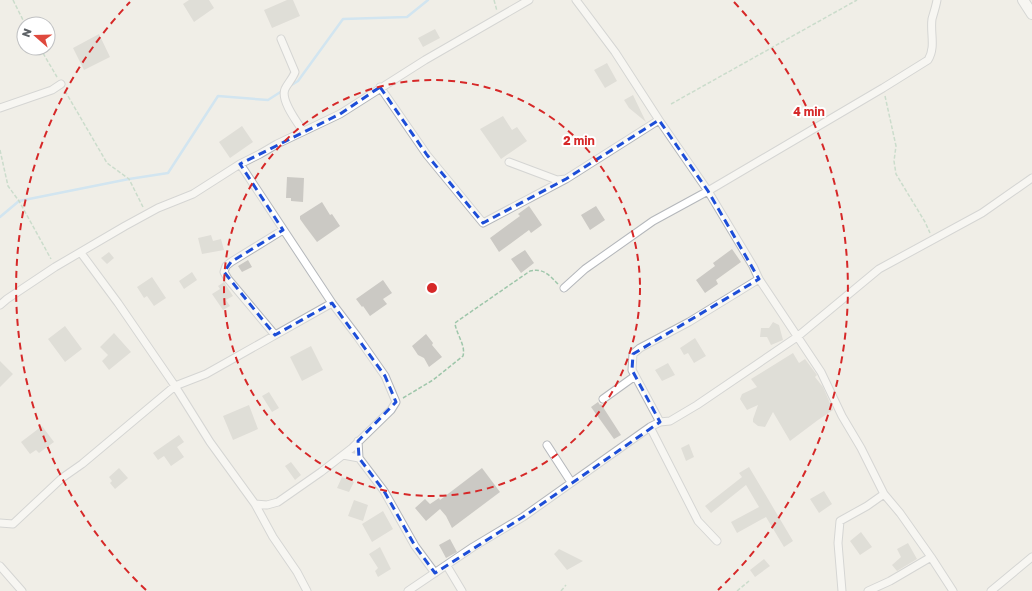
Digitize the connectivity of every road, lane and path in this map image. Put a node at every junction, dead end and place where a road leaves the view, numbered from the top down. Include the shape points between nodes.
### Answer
1 (13, 0) edge
2 (529, 0) edge
3 (576, 0) edge
4 (857, 0) edge
5 (938, 0) edge
6 (1023, 0) edge
7 (1032, 14) edge
8 (21, 16) edge
9 (281, 39) dead end
10 (45, 56) edge
11 (61, 84) junction
12 (380, 88) junction
13 (883, 88) junction
14 (671, 104) dead end
15 (0, 108) edge
16 (659, 120) junction
17 (303, 131) junction
18 (0, 150) edge
19 (509, 162) dead end
20 (240, 164) junction
21 (1032, 178) edge
22 (566, 179) junction
23 (708, 191) junction
24 (147, 214) junction
25 (283, 230) junction
26 (933, 239) junction
27 (81, 253) junction
28 (55, 267) junction
29 (759, 279) junction
30 (564, 288) joint
31 (332, 303) junction
32 (0, 305) edge
33 (275, 335) junction
34 (797, 337) junction
35 (636, 376) junction
36 (175, 386) junction
37 (603, 398) dead end
38 (396, 402) junction
39 (660, 422) junction
40 (650, 427) junction
41 (358, 441) junction
42 (547, 445) dead end
43 (343, 455) junction
44 (359, 458) junction
45 (571, 482) junction
46 (884, 494) junction
47 (255, 504) junction
48 (0, 524) edge
49 (717, 541) dead end
50 (931, 556) junction
51 (1032, 557) edge
52 (0, 566) edge
53 (446, 566) junction
54 (435, 573) junction
55 (749, 581) dead end
56 (566, 585) dead end
57 (22, 591) edge
58 (308, 591) edge
59 (408, 591) edge
60 (462, 591) edge
61 (561, 591) edge
62 (737, 591) edge
63 (842, 591) edge
64 (868, 591) edge
65 (953, 591) edge
66 (991, 591) edge

1 - 8 path
2 - 12 street
3 - 16 street via 615,52
4 - 14 path
5 - 13 street via 932,19 933,44 928,60
6 - 7 main road
9 - 17 street via 295,72 285,90 285,99
10 - 11 path
11 - 15 street via 52,90
11 - 24 path via 107,163 129,179
12 - 17 street via 340,114
12 - 22 street via 427,155 483,223
13 - 23 street
13 - 26 path via 896,146 896,174
16 - 22 street
16 - 23 street
17 - 20 street
18 - 28 path via 8,186
19 - 22 street via 557,180
20 - 24 street via 193,194
20 - 25 street
21 - 26 street via 982,213
23 - 29 street
23 - 30 street via 653,221 585,269
24 - 27 street
25 - 31 street
25 - 33 street via 231,262 224,272
26 - 34 street via 879,269
27 - 28 street
27 - 36 street
28 - 32 street
29 - 34 street
29 - 35 street via 689,322 640,348 633,354 632,370
30 - 38 path via 542,271 530,271 478,306 455,323 464,351 463,356 433,380
31 - 33 street
31 - 38 street via 385,376
33 - 36 street via 206,374
34 - 39 street via 697,405 670,421
34 - 46 street via 821,372
35 - 37 street
35 - 39 street
36 - 47 street via 210,442
36 - 48 street via 62,478 13,524
38 - 41 street via 391,410
39 - 40 street
40 - 45 street
40 - 49 street via 698,521
41 - 43 street
41 - 44 street
42 - 45 street
43 - 44 street
43 - 47 street via 278,502 267,505
44 - 54 street via 384,491 403,527
45 - 53 street via 523,517
46 - 50 street
46 - 63 street via 840,521 838,543
47 - 58 street
50 - 64 street
50 - 65 street
51 - 66 street
52 - 57 street
53 - 54 street
53 - 60 street
54 - 59 street
55 - 62 path
56 - 61 path

